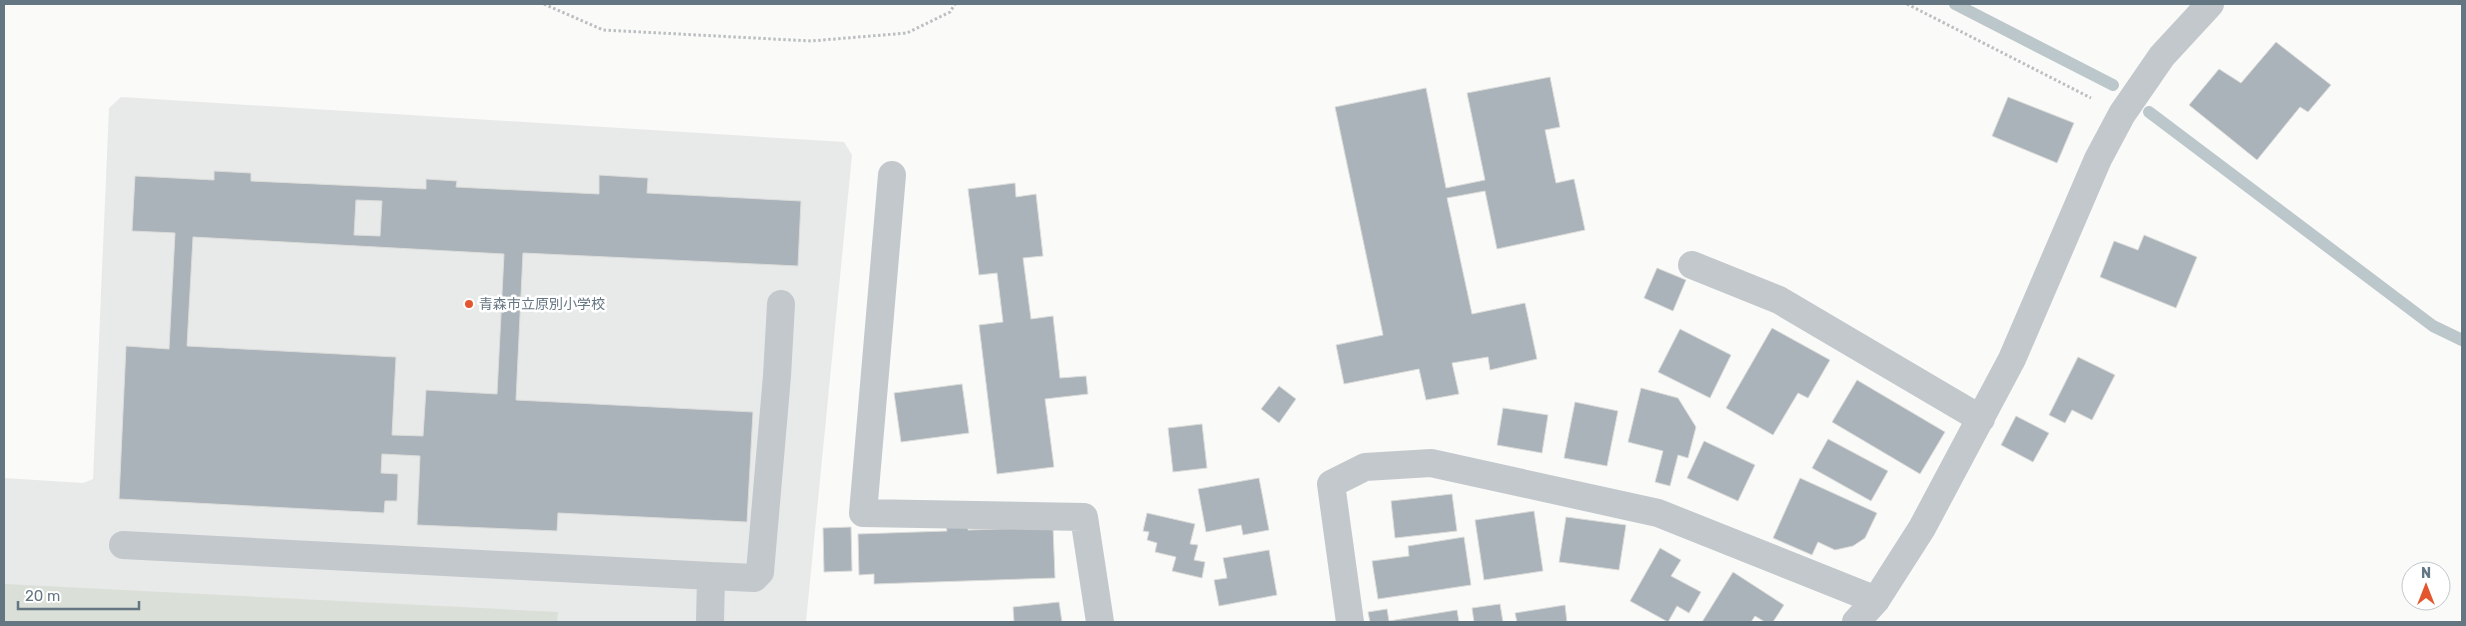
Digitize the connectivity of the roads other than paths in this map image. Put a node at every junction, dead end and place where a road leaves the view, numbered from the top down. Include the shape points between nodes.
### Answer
1 (2210, 4) edge
2 (892, 175) dead end
3 (1692, 265) dead end
4 (780, 304) dead end
5 (1981, 418) junction
6 (123, 545) dead end
7 (711, 576) junction
8 (1876, 600) junction
9 (710, 622) edge
10 (1100, 622) edge
11 (1350, 622) edge
12 (1856, 622) edge

1 - 5 street via 2162,56 2122,114 2098,159 2012,359
2 - 10 street via 863,513 1084,517
3 - 5 street via 1779,300
4 - 7 street via 778,376 760,572 754,578
5 - 8 street via 1922,528
6 - 7 street
7 - 9 street
8 - 11 street via 1658,513 1431,463 1365,467 1331,484
8 - 12 street

